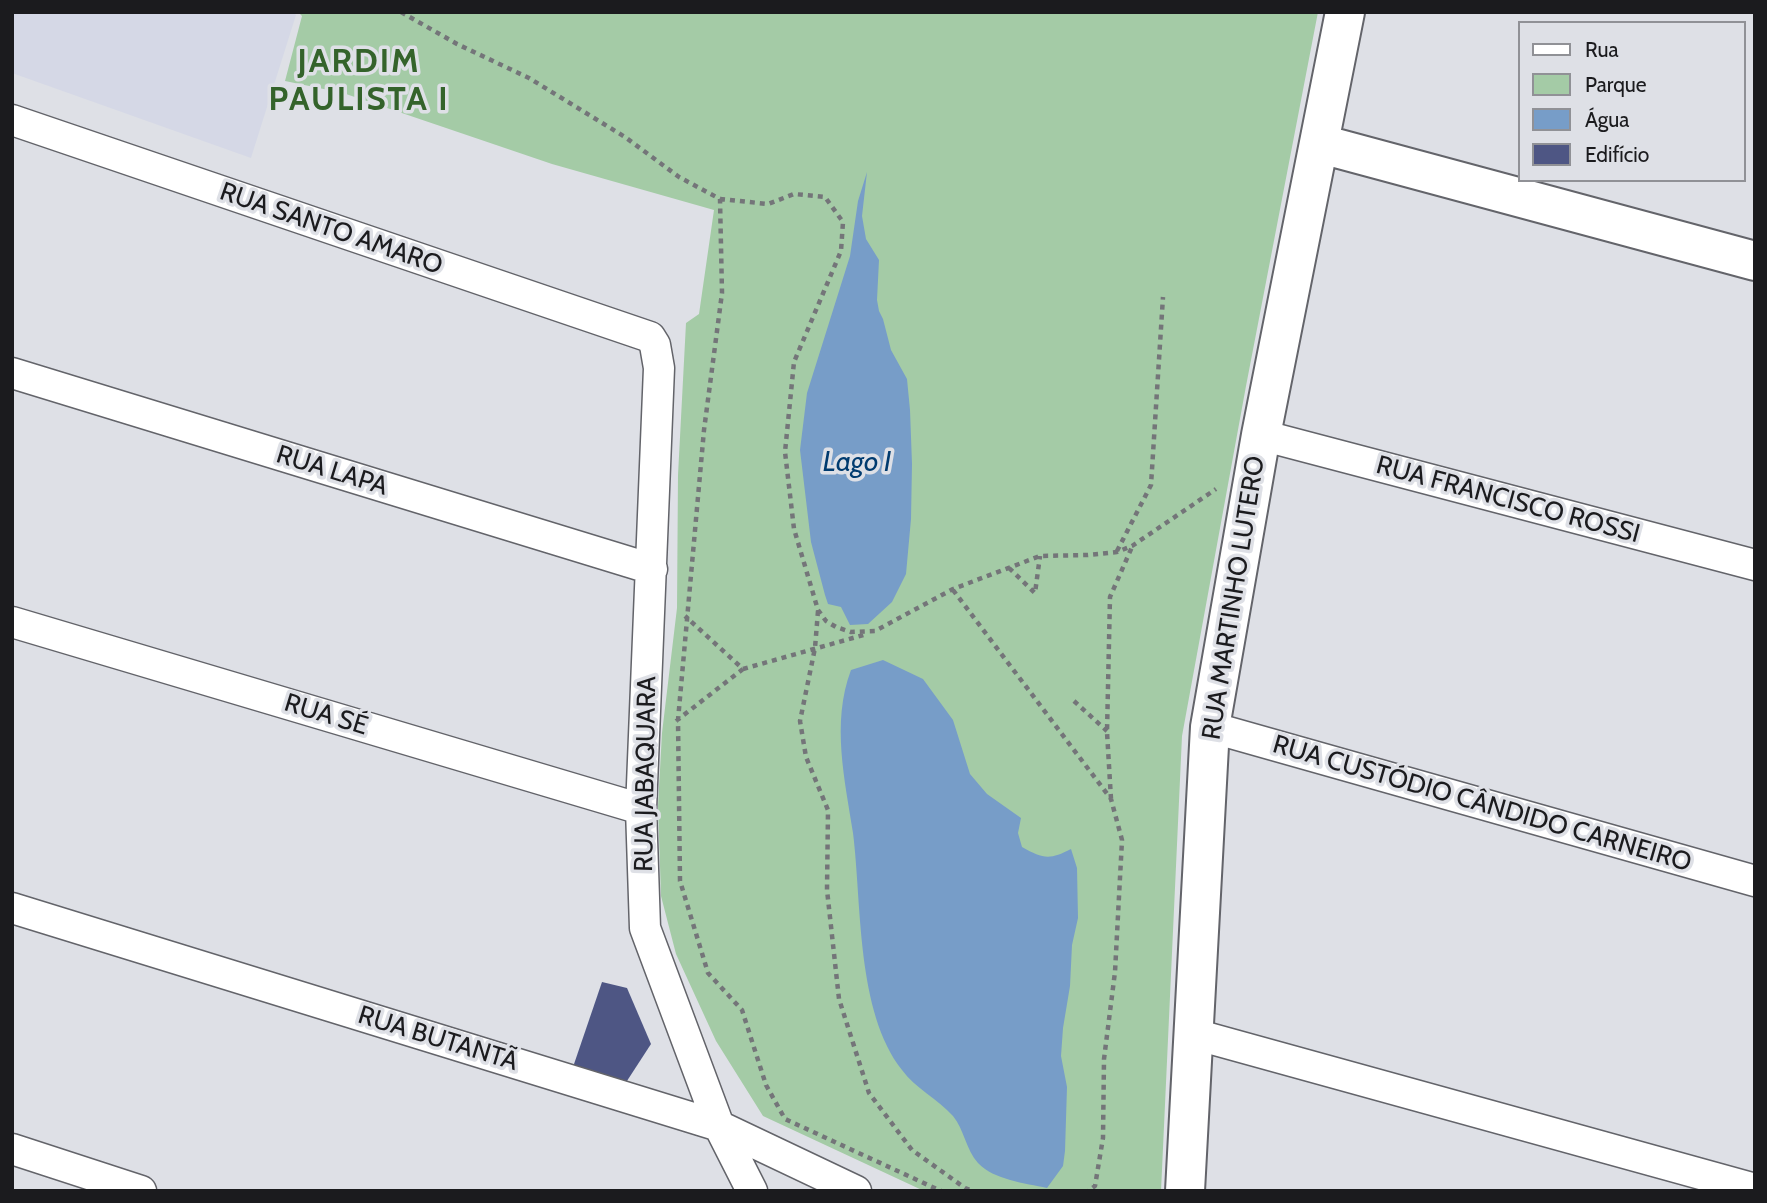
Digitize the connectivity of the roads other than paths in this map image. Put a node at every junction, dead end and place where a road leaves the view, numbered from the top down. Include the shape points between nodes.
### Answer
1 (1345, 12) edge
2 (12, 120) edge
3 (1321, 144) junction
4 (1755, 261) edge
5 (650, 337) joint
6 (12, 373) edge
7 (1261, 435) junction
8 (1755, 565) edge
9 (652, 569) junction
10 (12, 622) edge
11 (1210, 727) junction
12 (641, 809) junction
13 (1755, 881) edge
14 (12, 908) edge
15 (1194, 1034) junction
16 (719, 1126) junction
17 (12, 1149) edge
18 (1755, 1189) edge
19 (141, 1191) edge
20 (752, 1191) edge
21 (856, 1191) edge
22 (1185, 1191) edge

1 - 3 street, RUA MARTINHO LUTERO
2 - 5 street, RUA SANTO AMARO
3 - 4 street
3 - 7 street, RUA MARTINHO LUTERO
5 - 9 street, RUA JABAQUARA via 659,368
6 - 9 street, RUA LAPA
7 - 8 street, RUA FRANCISCO ROSSI
7 - 11 street, RUA MARTINHO LUTERO
9 - 12 street, RUA JABAQUARA
10 - 12 street, RUA SÉ
11 - 13 street, RUA CUSTÓDIO CÂNDIDO CARNEIRO
11 - 15 street, RUA MARTINHO LUTERO
12 - 16 street, RUA JABAQUARA via 645,928
14 - 16 street, RUA BUTANTÃ
15 - 18 street
15 - 22 street, RUA MARTINHO LUTERO
16 - 20 street, RUA JABAQUARA
16 - 21 street, RUA BUTANTÃ
17 - 19 street

